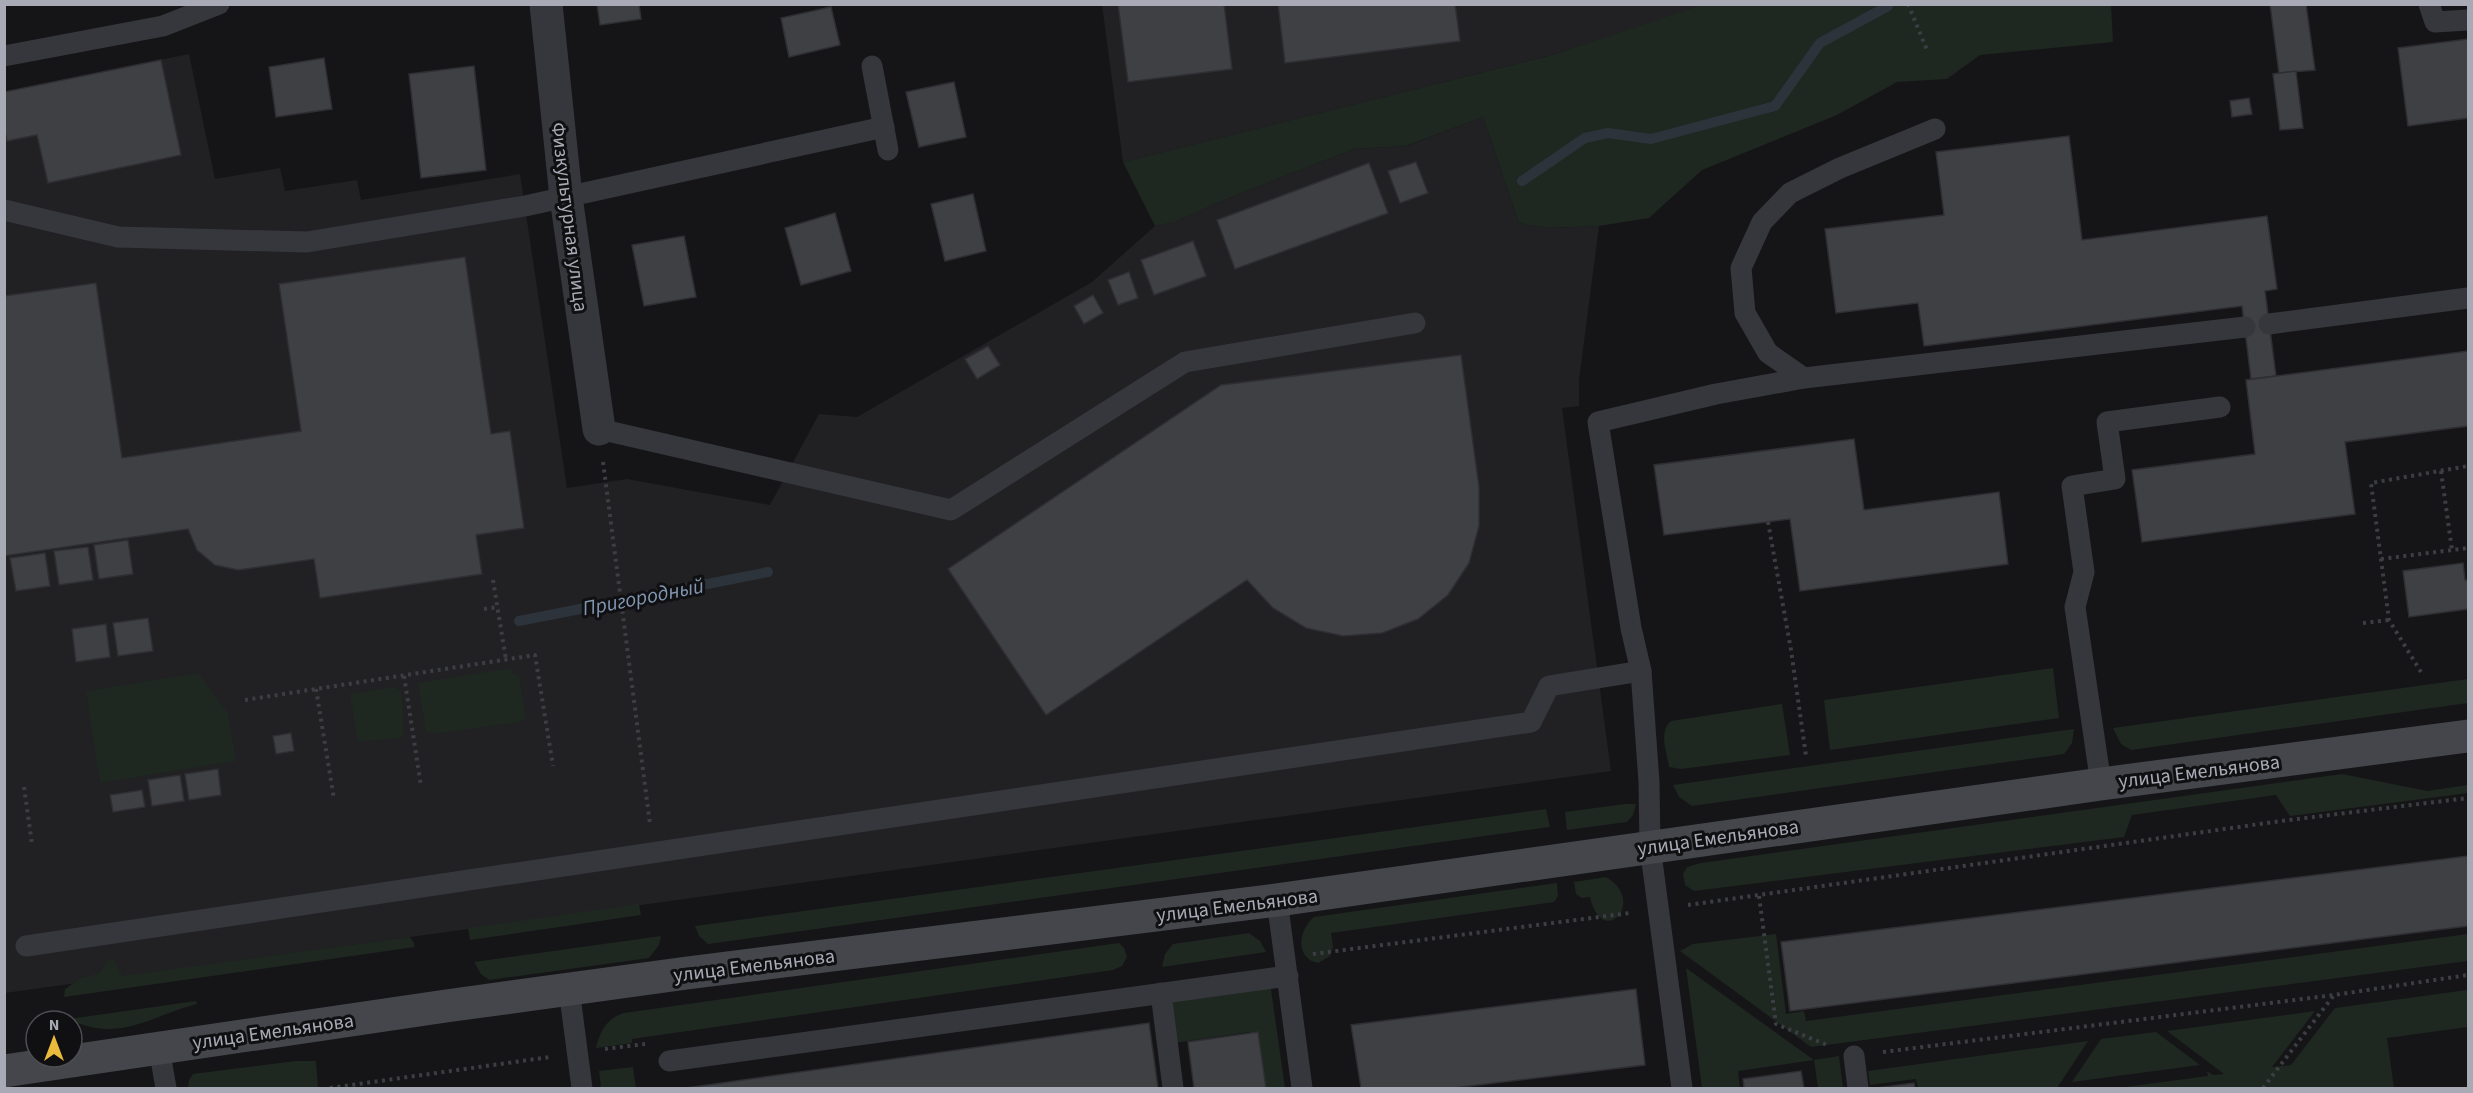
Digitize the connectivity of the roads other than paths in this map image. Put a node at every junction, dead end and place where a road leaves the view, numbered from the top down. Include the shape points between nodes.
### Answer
1 (219, 4) edge
2 (546, 4) edge
3 (2429, 4) edge
4 (2469, 20) edge
5 (4, 56) edge
6 (872, 66) dead end
7 (884, 127) junction
8 (1935, 129) dead end
9 (888, 150) dead end
10 (566, 197) junction
11 (4, 210) edge
12 (2469, 298) edge
13 (1414, 323) dead end
14 (2269, 324) dead end
15 (2245, 327) dead end
16 (1804, 378) junction
17 (2220, 407) dead end
18 (599, 429) joint
19 (1641, 671) junction
20 (2469, 736) edge
21 (2101, 784) junction
22 (1650, 846) junction
23 (1277, 900) junction
24 (26, 946) dead end
25 (1287, 967) junction
26 (569, 989) junction
27 (1161, 993) junction
28 (159, 1048) junction
29 (1854, 1056) road end
30 (669, 1061) dead end
31 (4, 1071) edge
32 (166, 1089) edge
33 (582, 1089) edge
34 (1173, 1089) edge
35 (1302, 1089) edge
36 (1682, 1089) edge
37 (1858, 1089) edge

1 - 5 lane via 163,26
2 - 10 street, Физкультурная улица
3 - 4 lane via 2435,22
6 - 7 lane
7 - 9 lane
7 - 10 lane
8 - 16 lane via 1790,193 1762,222 1741,268 1745,313 1768,352
10 - 11 lane via 307,242 118,237
10 - 18 street, Физкультурная улица
12 - 14 lane
13 - 18 lane via 1185,362 951,510
15 - 16 lane
16 - 19 lane via 1598,422
17 - 21 lane via 2108,422 2115,479 2072,486 2084,572 2074,608
19 - 22 lane
19 - 24 lane via 1549,686 1531,722
20 - 21 main road, улица Емельянова
21 - 22 main road, улица Емельянова
22 - 23 main road, улица Емельянова
22 - 36 lane
23 - 25 lane
23 - 26 main road, улица Емельянова
25 - 27 lane
25 - 35 lane
26 - 28 main road, улица Емельянова
26 - 33 lane
27 - 30 lane
27 - 34 lane
28 - 31 main road, улица Емельянова
28 - 32 lane
29 - 37 lane

